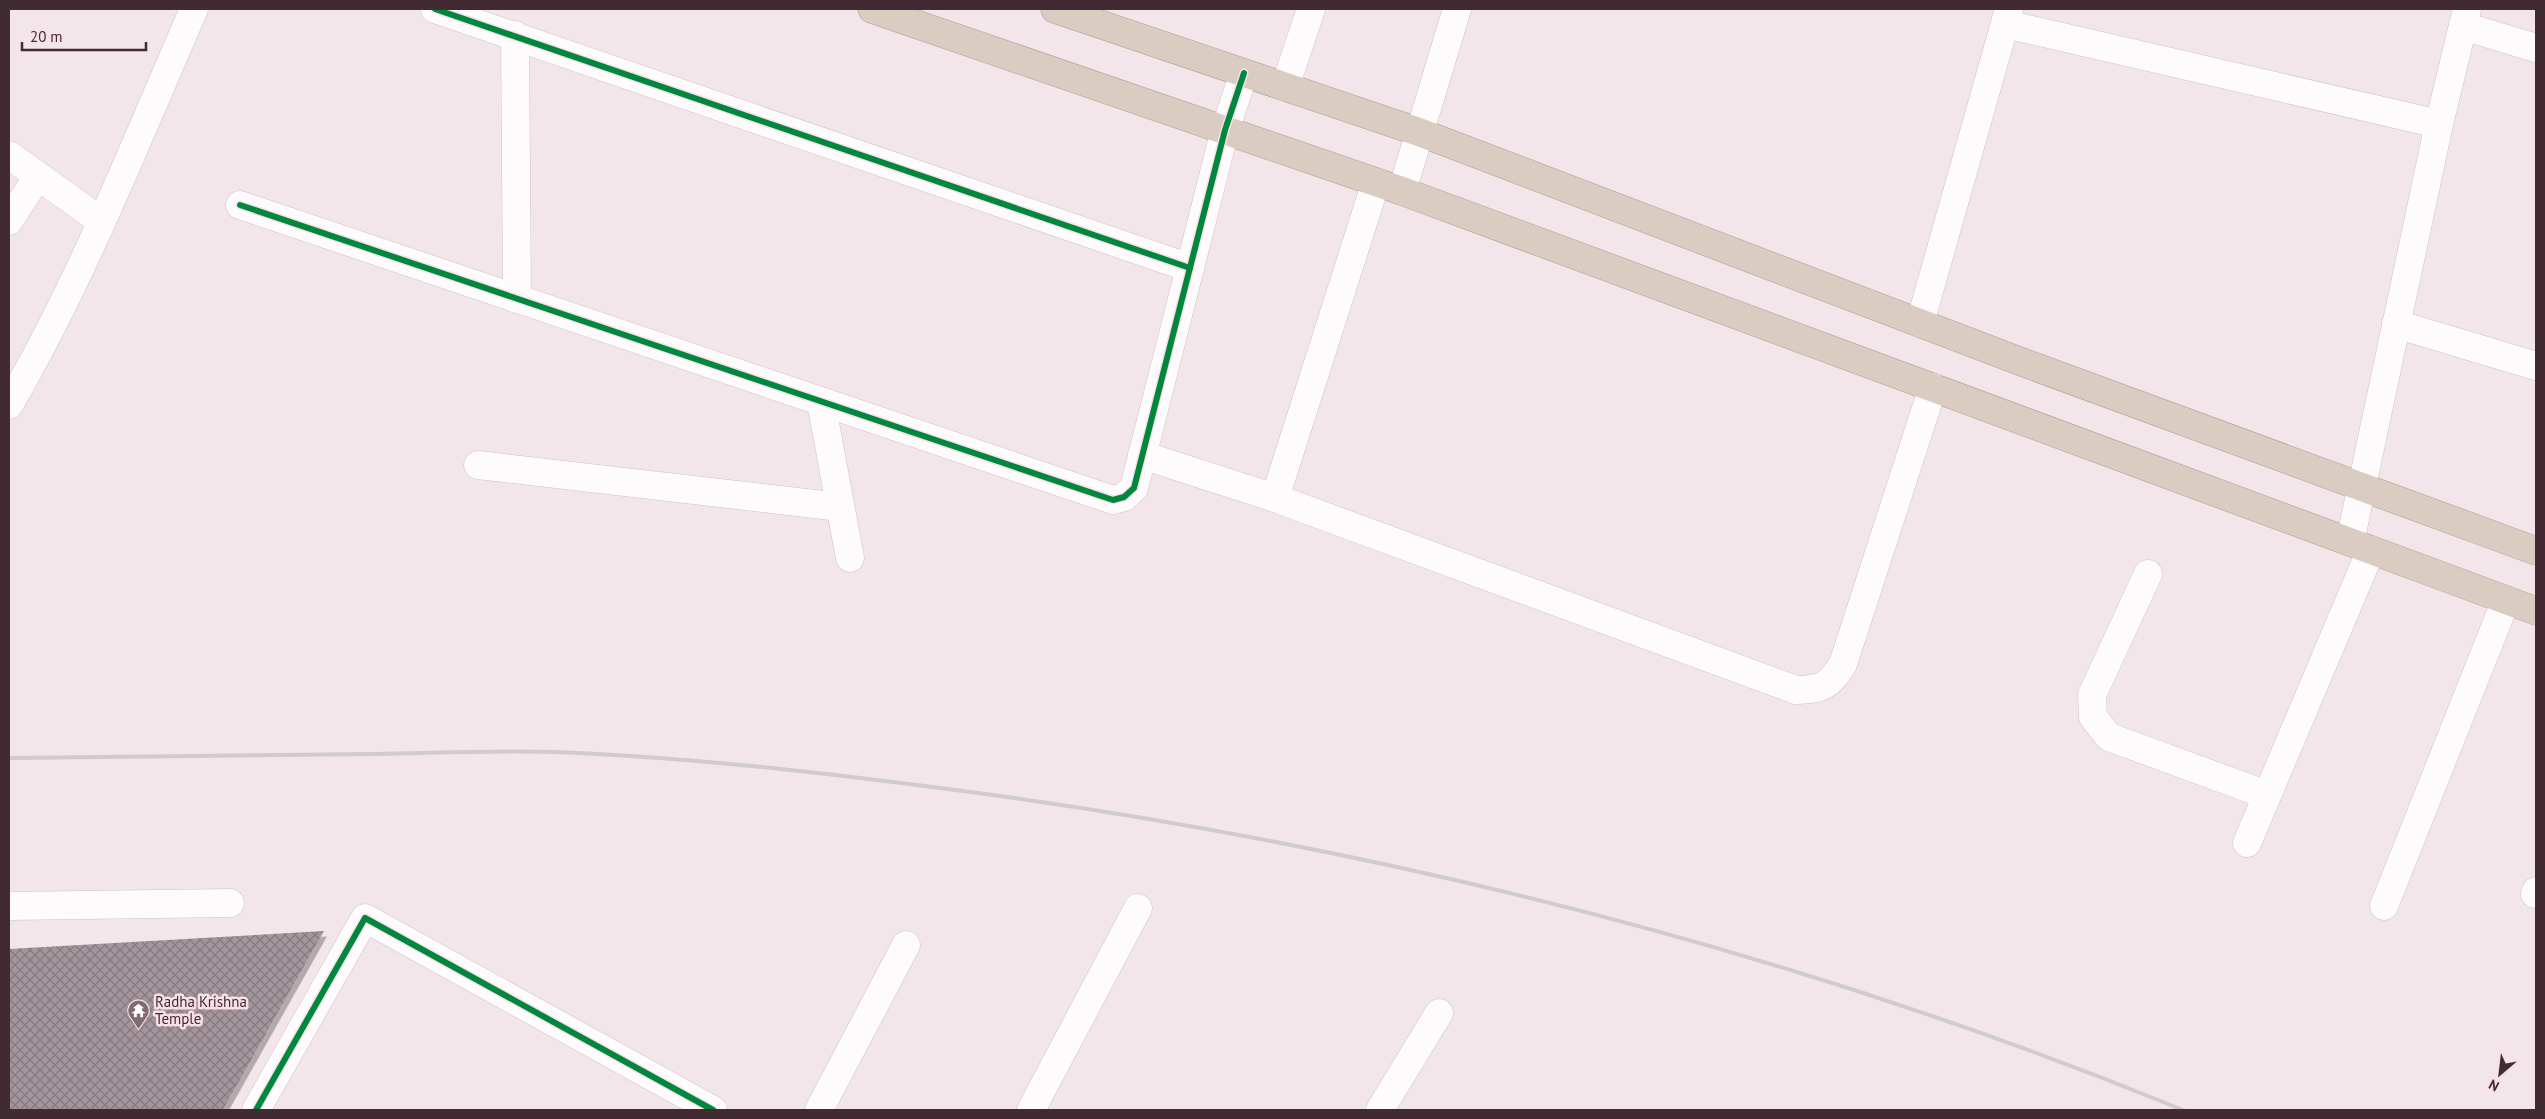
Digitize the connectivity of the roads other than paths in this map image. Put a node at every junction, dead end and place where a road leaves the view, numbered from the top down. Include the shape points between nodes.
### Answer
1 (194, 9) edge
2 (435, 9) edge
3 (872, 9) edge
4 (1055, 9) edge
5 (1311, 9) edge
6 (1457, 9) edge
7 (2007, 16) edge
8 (2465, 17) edge
9 (515, 35) junction
10 (2536, 48) edge
11 (1244, 73) junction
12 (1286, 86) junction
13 (2439, 124) junction
14 (1225, 130) junction
15 (1419, 132) junction
16 (9, 155) edge
17 (38, 176) junction
18 (1376, 182) junction
19 (1402, 191) junction
20 (240, 205) dead end
21 (9, 220) edge
22 (101, 221) junction
23 (1190, 268) junction
24 (518, 299) junction
25 (1920, 323) junction
26 (2396, 324) junction
27 (2536, 366) edge
28 (1933, 387) junction
29 (821, 402) junction
30 (9, 405) edge
31 (1142, 455) junction
32 (478, 465) dead end
33 (2360, 486) junction
34 (1275, 498) junction
35 (840, 507) junction
36 (2360, 546) junction
37 (2536, 551) edge
38 (850, 558) dead end
39 (2148, 574) dead end
40 (2506, 600) junction
41 (2536, 611) edge
42 (2267, 795) junction
43 (2246, 843) dead end
44 (230, 903) dead end
45 (9, 906) edge
46 (2384, 906) dead end
47 (1138, 908) dead end
48 (906, 945) dead end
49 (1439, 1013) dead end
50 (256, 1110) edge
51 (713, 1110) edge
52 (819, 1110) edge
53 (1031, 1110) edge
54 (1380, 1110) edge

1 - 22 street
2 - 9 street
3 - 14 highway
4 - 11 highway
5 - 12 street
6 - 15 street
7 - 13 street
7 - 25 street
8 - 10 street
8 - 13 street
9 - 23 street
9 - 24 street
11 - 12 highway
11 - 14 street
12 - 15 highway
13 - 26 street
14 - 18 highway
14 - 23 street
15 - 19 street
15 - 25 highway
16 - 17 street
17 - 21 street
17 - 22 street
18 - 19 highway
18 - 34 street
19 - 28 highway
20 - 24 street
22 - 30 street via 38,355
23 - 31 street
24 - 29 street
25 - 33 highway
26 - 27 street
26 - 33 street
28 - 34 street via 1843,664 1832,681 1819,689 1796,690
28 - 36 highway
29 - 31 street via 1113,500 1124,497 1134,488
29 - 35 street
31 - 34 street
32 - 35 street
33 - 36 street
33 - 37 highway
35 - 38 street
36 - 40 highway
36 - 42 street
39 - 42 street via 2092,695 2093,717 2109,736
40 - 41 highway
40 - 46 street
42 - 43 street
44 - 45 street
47 - 53 street
48 - 52 street
49 - 54 street
50 - 51 street via 365,918

